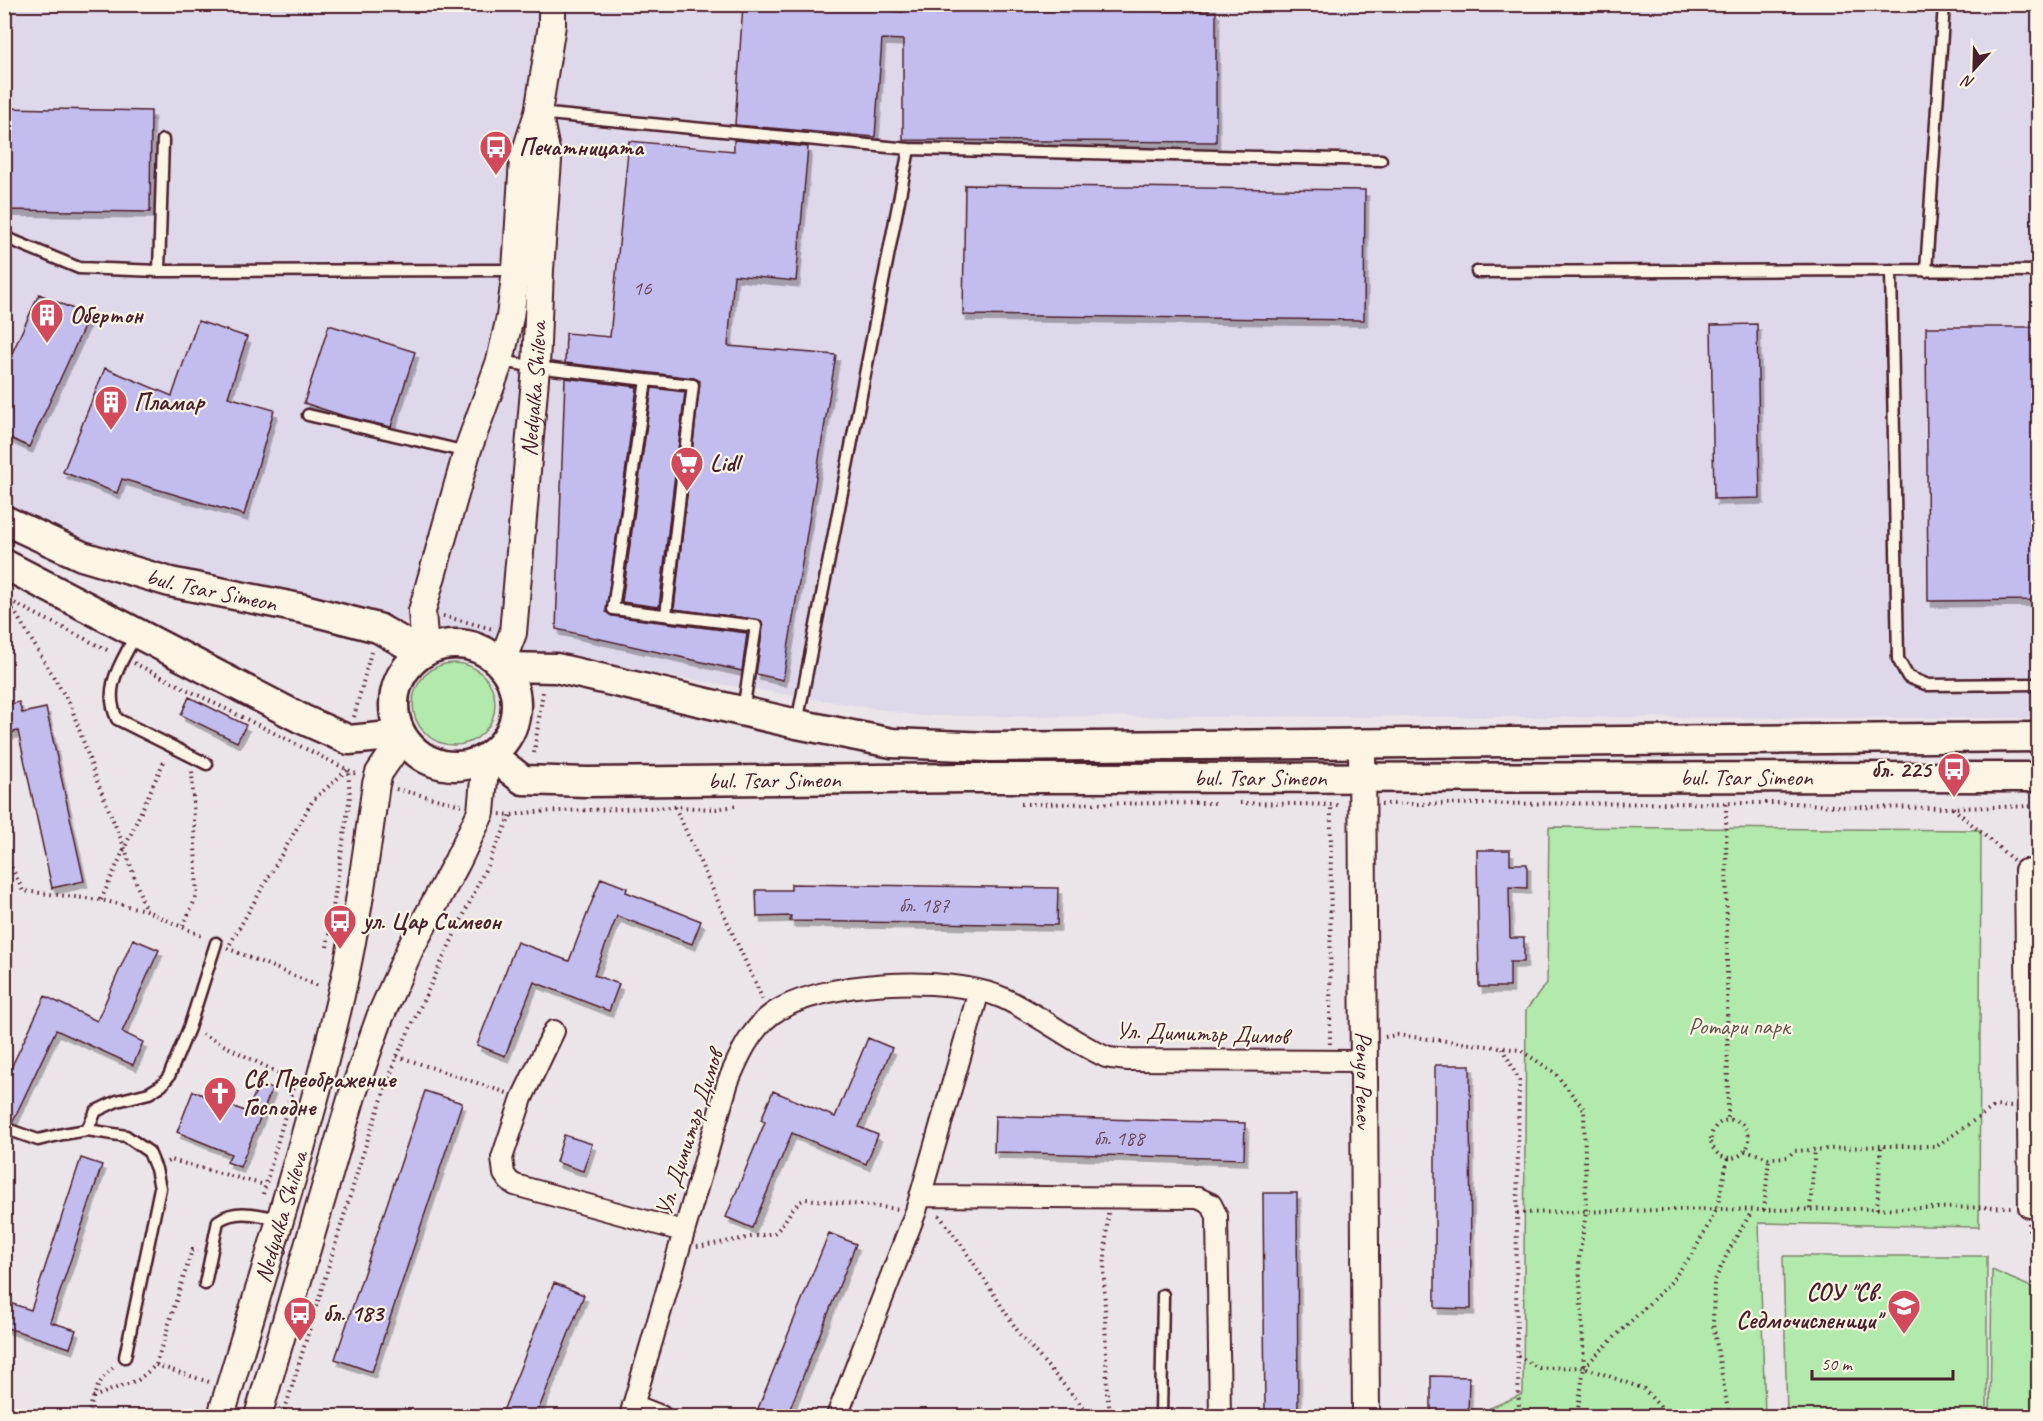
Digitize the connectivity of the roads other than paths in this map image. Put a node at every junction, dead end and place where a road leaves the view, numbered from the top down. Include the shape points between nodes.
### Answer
1 (1944, 4) edge
2 (554, 11) edge
3 (538, 113) junction
4 (163, 140) dead end
5 (909, 149) junction
6 (1381, 160) dead end
7 (4, 237) edge
8 (528, 270) junction
9 (1891, 270) junction
10 (159, 271) junction
11 (1926, 271) junction
12 (2038, 271) edge
13 (1477, 272) dead end
14 (500, 361) junction
15 (536, 367) junction
16 (646, 380) junction
17 (308, 415) dead end
18 (467, 452) junction
19 (4, 520) edge
20 (4, 564) edge
21 (666, 615) junction
22 (137, 633) junction
23 (423, 652) junction
24 (502, 665) junction
25 (2038, 684) edge
26 (743, 711) junction
27 (797, 724) junction
28 (402, 736) junction
29 (2038, 737) edge
30 (1362, 744) junction
31 (488, 756) junction
32 (207, 764) dead end
33 (2038, 777) edge
34 (1363, 778) junction
35 (2025, 870) road end
36 (216, 944) road end
37 (2032, 987) edge
38 (979, 991) junction
39 (554, 1031) dead end
40 (1363, 1051) junction
41 (4, 1128) edge
42 (87, 1130) junction
43 (921, 1201) junction
44 (2029, 1207) road end
45 (269, 1217) junction
46 (681, 1240) junction
47 (205, 1284) dead end
48 (1163, 1295) dead end
49 (124, 1358) road end
50 (631, 1411) edge
51 (221, 1416) edge
52 (258, 1416) edge
53 (661, 1416) edge
54 (837, 1416) edge
55 (1161, 1416) edge
56 (1220, 1416) edge
57 (1366, 1416) edge

1 - 11 lane
2 - 3 street, Nedyalka Shileva
3 - 5 lane
3 - 8 street, Nedyalka Shileva via 523,160
4 - 10 lane
5 - 6 lane
5 - 27 lane
7 - 10 lane via 79,268
8 - 10 lane
8 - 14 street, Nedyalka Shileva via 510,317
8 - 15 street, Nedyalka Shileva
9 - 11 lane
9 - 13 lane
9 - 25 lane via 1898,659 1908,676 1928,685
11 - 12 lane
14 - 15 lane
14 - 18 street, Nedyalka Shileva
15 - 16 lane
15 - 24 street, Nedyalka Shileva via 513,633
16 - 21 lane via 693,385
16 - 21 lane via 613,609
17 - 18 lane
18 - 23 street, Nedyalka Shileva via 422,611
19 - 23 main road, bul. Tsar Simeon via 82,556 170,582 378,628
20 - 22 main road
21 - 26 lane via 756,626
22 - 28 main road via 349,740
22 - 32 lane via 114,678 111,694 117,719
23 - 24 main road via 444,644 465,644 484,651
23 - 28 main road via 408,665 393,699 394,717
24 - 26 main road, bul. Tsar Simeon via 556,668
24 - 31 main road via 512,681 516,713 503,743
26 - 27 main road, bul. Tsar Simeon
27 - 30 main road, bul. Tsar Simeon via 892,743 990,747
28 - 31 main road via 432,762 469,765
28 - 45 street, Nedyalka Shileva via 376,784 342,993 318,1087
29 - 30 main road, bul. Tsar Simeon
30 - 34 street, Penyo Penev
31 - 34 main road, bul. Tsar Simeon via 523,780 587,782
31 - 52 street, Nedyalka Shileva via 481,812 410,949 352,1096
33 - 34 main road, bul. Tsar Simeon
34 - 40 street, Penyo Penev
35 - 37 street
36 - 42 lane via 169,1076 149,1093 96,1111
37 - 44 street via 2027,1107
38 - 40 street, Ул. Димитър Димов via 1002,998 1107,1057 1330,1061
38 - 43 street
38 - 46 street, Ул. Димитър Димов via 871,984 810,996 770,1015 752,1035 728,1082
39 - 46 street via 522,1098 502,1158 508,1181
40 - 57 street, Penyo Penev
41 - 42 lane via 38,1140
42 - 49 lane via 126,1136 149,1152 160,1188
43 - 54 street
43 - 56 street via 1198,1198 1211,1204 1217,1216
45 - 47 lane via 238,1213 218,1221
45 - 51 street, Nedyalka Shileva
46 - 50 street, Ул. Димитър Димов
48 - 55 lane
50 - 53 street

